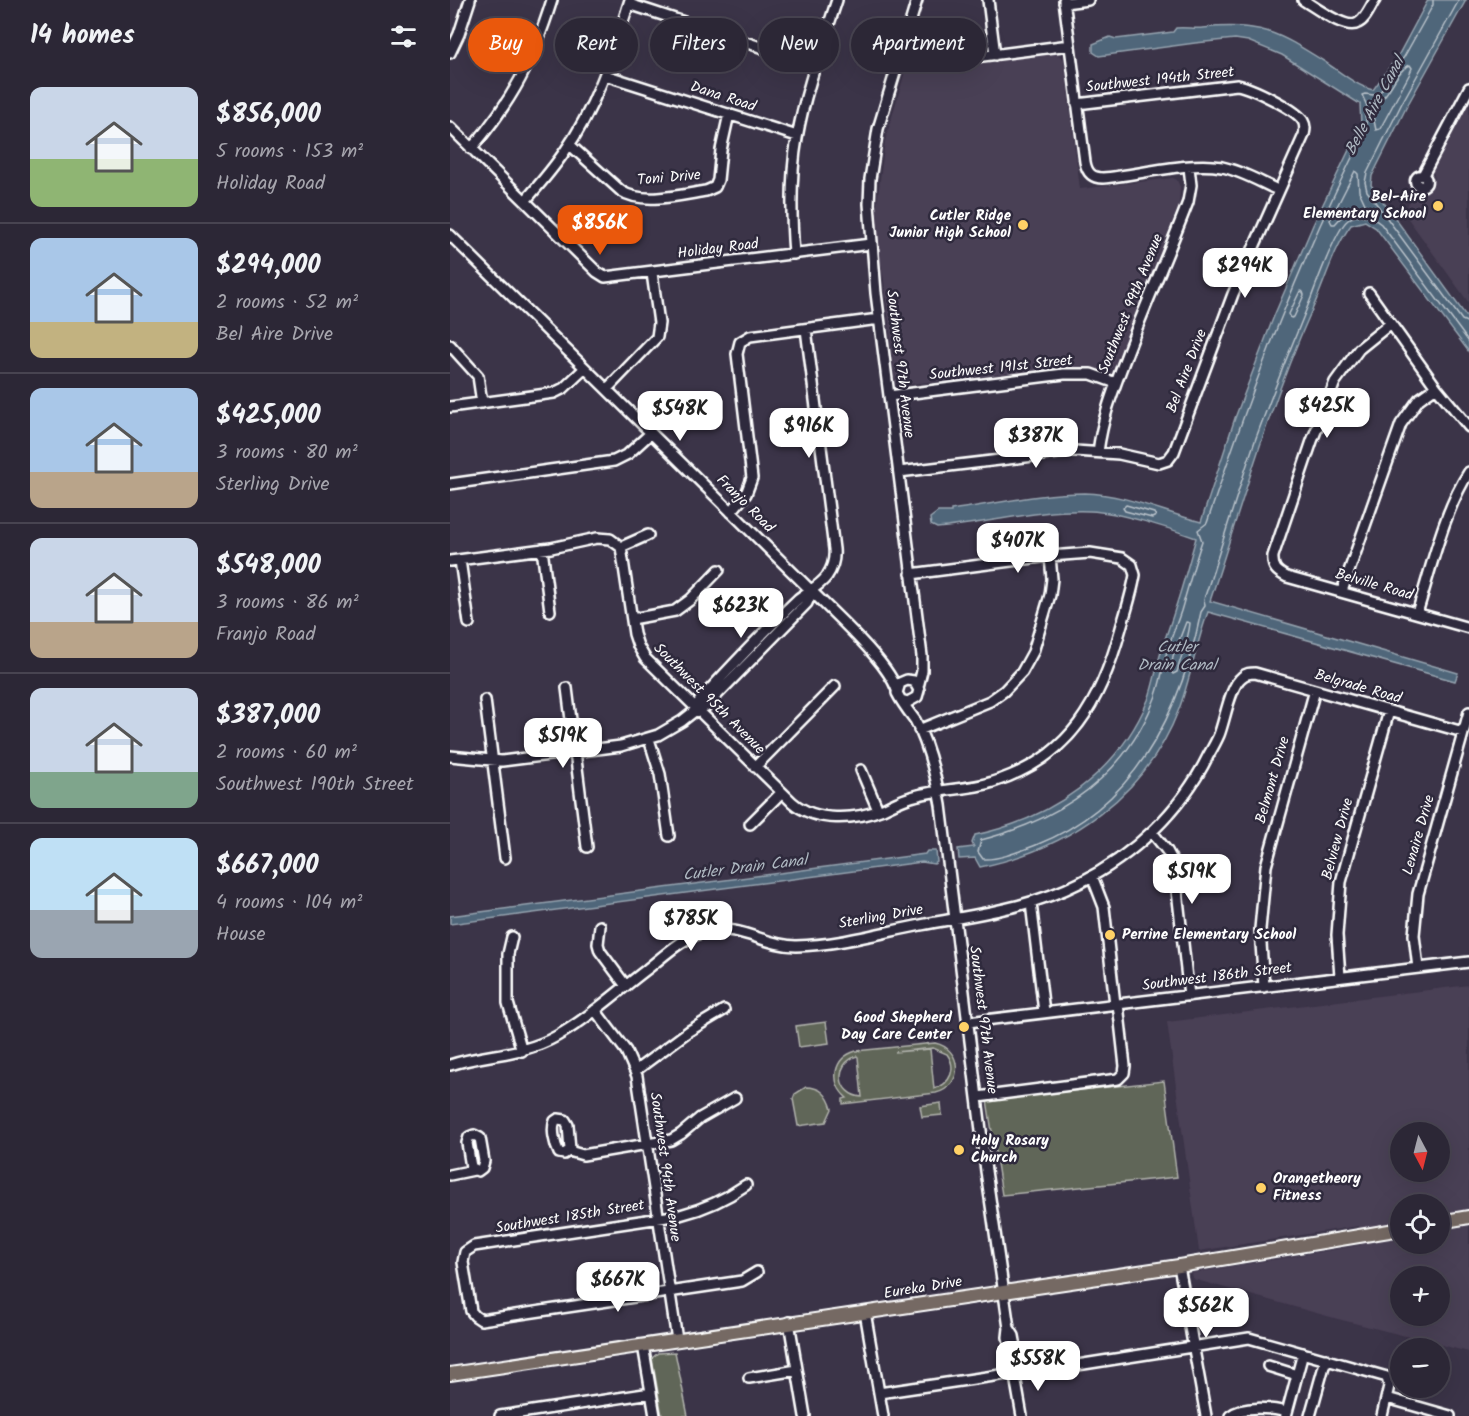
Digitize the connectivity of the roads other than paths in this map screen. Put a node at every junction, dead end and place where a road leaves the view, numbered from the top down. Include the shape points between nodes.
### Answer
1 (470, 0) edge
2 (552, 0) edge
3 (837, 0) edge
4 (917, 0) edge
5 (988, 0) edge
6 (1088, 0) edge
7 (1303, 0) edge
8 (1375, 0) edge
9 (1064, 1) edge
10 (630, 2) edge
11 (831, 18) edge
12 (911, 18) edge
13 (460, 27) junction
14 (450, 44) edge
15 (759, 45) edge
16 (1070, 45) junction
17 (450, 53) edge
18 (994, 55) junction
19 (986, 56) edge
20 (813, 72) edge
21 (895, 72) edge
22 (605, 75) junction
23 (1469, 88) edge
24 (1077, 104) junction
25 (729, 114) junction
26 (1305, 126) joint
27 (450, 127) edge
28 (797, 136) junction
29 (570, 145) junction
30 (471, 149) junction
31 (1189, 167) junction
32 (1423, 175) dead end
33 (1278, 190) junction
34 (525, 201) junction
35 (450, 235) edge
36 (871, 244) junction
37 (794, 254) junction
38 (652, 273) junction
39 (1369, 293) dead end
40 (879, 319) junction
41 (1390, 324) junction
42 (806, 329) junction
43 (450, 345) edge
44 (585, 368) junction
45 (1116, 383) junction
46 (1436, 387) junction
47 (607, 389) junction
48 (889, 396) junction
49 (482, 403) junction
50 (450, 407) edge
51 (1469, 427) edge
52 (651, 433) junction
53 (1098, 452) junction
54 (899, 472) junction
55 (1469, 472) edge
56 (450, 484) edge
57 (731, 512) junction
58 (648, 535) dead end
59 (621, 547) junction
60 (542, 549) junction
61 (1050, 556) junction
62 (460, 560) junction
63 (450, 561) edge
64 (718, 570) dead end
65 (911, 574) junction
66 (812, 591) junction
67 (1342, 591) junction
68 (550, 611) dead end
69 (1417, 613) junction
70 (632, 619) junction
71 (469, 623) dead end
72 (1469, 628) edge
73 (886, 672) junction
74 (1244, 675) joint
75 (910, 682) junction
76 (835, 686) dead end
77 (567, 688) dead end
78 (897, 690) junction
79 (1315, 690) junction
80 (485, 700) dead end
81 (901, 700) junction
82 (915, 700) junction
83 (696, 710) junction
84 (1389, 711) junction
85 (1469, 712) edge
86 (914, 718) junction
87 (919, 730) junction
88 (1463, 732) junction
89 (649, 739) junction
90 (574, 752) junction
91 (450, 756) edge
92 (493, 761) junction
93 (755, 767) junction
94 (861, 770) dead end
95 (938, 792) junction
96 (781, 793) junction
97 (878, 810) junction
98 (750, 824) dead end
99 (1152, 832) junction
100 (669, 836) dead end
101 (587, 847) dead end
102 (505, 858) dead end
103 (1092, 876) junction
104 (1031, 903) junction
105 (955, 918) junction
106 (600, 926) dead end
107 (512, 937) dead end
108 (1469, 962) edge
109 (1418, 968) junction
110 (1340, 977) junction
111 (626, 986) junction
112 (1264, 987) junction
113 (1190, 996) junction
114 (1117, 1004) junction
115 (595, 1010) junction
116 (724, 1010) dead end
117 (1044, 1012) junction
118 (968, 1022) junction
119 (522, 1051) junction
120 (450, 1065) edge
121 (635, 1071) junction
122 (978, 1096) junction
123 (735, 1098) dead end
124 (646, 1145) junction
125 (569, 1151) dead end
126 (474, 1170) dead end
127 (450, 1175) edge
128 (746, 1185) dead end
129 (1469, 1217) edge
130 (657, 1218) junction
131 (1450, 1220) edge
132 (1390, 1230) edge
133 (1179, 1266) junction
134 (757, 1272) dead end
135 (1002, 1291) junction
136 (669, 1292) junction
137 (865, 1312) junction
138 (789, 1322) junction
139 (676, 1340) junction
140 (643, 1345) junction
141 (1193, 1347) junction
142 (1303, 1353) junction
143 (1326, 1359) junction
144 (1268, 1366) dead end
145 (797, 1370) junction
146 (1017, 1373) junction
147 (450, 1374) edge
148 (1298, 1375) junction
149 (749, 1378) dead end
150 (651, 1393) junction
151 (879, 1393) junction
152 (1388, 1398) junction
153 (1287, 1414) edge
154 (500, 1416) edge
155 (655, 1416) edge
156 (805, 1416) edge
157 (883, 1416) edge
158 (1022, 1416) edge
159 (1028, 1416) edge
160 (1206, 1416) edge
161 (1230, 1416) edge
162 (1310, 1416) edge
163 (1382, 1416) edge
164 (1450, 1416) edge

1 - 13 street
2 - 30 street via 519,85
3 - 11 street
4 - 12 street, Southwest 97th Avenue
5 - 18 street
6 - 9 street
7 - 8 street via 1340,22 1354,25 1364,18
9 - 16 street
10 - 15 street
10 - 22 street
13 - 14 street
13 - 17 street
16 - 18 street
16 - 24 street
18 - 19 street
20 - 28 street
21 - 36 street, Southwest 97th Avenue via 873,159
22 - 25 street, Dana Road
22 - 29 street
23 - 32 street
24 - 26 street, Southwest 194th Street via 1237,85 1261,93 1299,117
24 - 31 street via 1085,162 1091,175 1106,178
25 - 28 street, Dana Road
25 - 29 street, Toni Drive via 717,182 703,191 634,198
26 - 33 street, Bel Aire Drive
27 - 30 street, Holiday Road
28 - 37 street via 791,194
29 - 34 street
30 - 34 street, Holiday Road
31 - 33 street via 1232,169
31 - 45 street, Southwest 99th Avenue via 1188,202
33 - 53 street, Bel Aire Drive via 1233,294 1174,452 1166,461 1155,462
34 - 38 street, Holiday Road via 601,276
35 - 44 street, Franjo Road
36 - 37 street, Holiday Road
36 - 40 street, Southwest 97th Avenue
37 - 38 street, Holiday Road
38 - 47 street via 658,335
39 - 41 street
40 - 42 street
40 - 48 street, Southwest 97th Avenue
41 - 46 street
41 - 67 street, Belville Road via 1359,349 1333,388 1273,556 1274,568 1287,577
42 - 57 street via 750,336 739,344 737,356 752,476 747,495
42 - 66 street via 834,555 827,575
43 - 49 street via 478,376
44 - 47 street, Franjo Road
44 - 49 street via 556,393
45 - 48 street, Southwest 191st Street via 1088,374 1064,374
45 - 53 street, Southwest 99th Avenue via 1101,426
46 - 51 street
46 - 67 street via 1419,399 1401,424
47 - 52 street, Franjo Road
48 - 54 street, Southwest 97th Avenue
49 - 50 street
52 - 56 street via 614,461
52 - 57 street, Franjo Road
53 - 54 street via 1065,452
54 - 65 street, Southwest 97th Avenue
55 - 69 street via 1447,521
57 - 66 street, Franjo Road
58 - 59 street
59 - 60 street via 602,538
59 - 70 street, Southwest 95th Avenue
60 - 62 street
60 - 68 street
61 - 65 street
61 - 87 street via 1050,595 1033,652 1022,672 990,700
61 - 95 street via 1110,555 1126,561 1134,570 1107,675 1070,735 1041,759 984,785
62 - 63 street
62 - 71 street
64 - 70 street via 675,611
65 - 75 street, Southwest 97th Avenue via 922,674
66 - 73 street, Franjo Road
66 - 83 street via 800,597 709,690
67 - 69 street, Belville Road
69 - 72 street, Belville Road
70 - 83 street, Southwest 95th Avenue via 645,658
73 - 75 street, Franjo Road
73 - 78 street, Franjo Road
74 - 79 street, Belgrade Road via 1256,673
74 - 99 street, Sterling Drive via 1237,682 1220,734 1205,762
75 - 78 street
75 - 82 street via 919,694
76 - 93 street
77 - 90 street
78 - 81 street
79 - 84 street, Belgrade Road
79 - 112 street, Belmont Drive via 1266,866 1260,929
80 - 92 street
81 - 82 street
81 - 86 street, Southwest 97th Avenue
82 - 86 street, Southwest 97th Avenue
83 - 89 street
83 - 93 street, Southwest 95th Avenue
84 - 88 street, Belgrade Road
84 - 110 street, Belview Drive via 1341,882 1337,935
85 - 88 street, Lenaire Drive
86 - 87 street, Southwest 97th Avenue
87 - 95 street, Southwest 97th Avenue
88 - 109 street, Lenaire Drive via 1418,894 1414,935
89 - 90 street
89 - 100 street via 660,774
90 - 92 street
90 - 101 street
91 - 92 street
92 - 102 street
93 - 96 street, Southwest 95th Avenue
94 - 97 street
95 - 97 street, Southwest 95th Avenue via 912,796
95 - 105 street, Southwest 97th Avenue
96 - 97 street, Southwest 95th Avenue via 800,809 817,816
96 - 98 street
99 - 103 street, Sterling Drive
99 - 113 street via 1174,864
103 - 104 street, Sterling Drive
103 - 114 street via 1104,907
104 - 105 street, Sterling Drive
104 - 117 street
105 - 111 street, Sterling Drive via 800,945 776,943 734,930 708,931 682,941
105 - 118 street, Southwest 97th Avenue
106 - 111 street via 600,951
107 - 119 street via 508,1003
108 - 109 street, Southwest 186th Street
109 - 110 street, Southwest 186th Street
110 - 112 street, Southwest 186th Street
111 - 115 street, Sterling Drive
112 - 113 street, Southwest 186th Street
113 - 114 street, Southwest 186th Street
114 - 117 street, Southwest 186th Street
114 - 122 street via 1125,1066 1120,1078
115 - 119 street, Sterling Drive via 555,1037
115 - 121 street, Southwest 94th Avenue via 626,1051
116 - 121 street via 688,1031
117 - 118 street, Southwest 186th Street
118 - 122 street, Southwest 97th Avenue
119 - 120 street, Sterling Drive
121 - 124 street, Southwest 94th Avenue
122 - 135 street, Southwest 97th Avenue
123 - 124 street via 676,1137
124 - 125 street via 583,1155
124 - 130 street, Southwest 94th Avenue
126 - 127 street
128 - 130 street, Southwest 185th Street via 702,1209
129 - 131 main road
130 - 136 street, Southwest 94th Avenue
130 - 136 street, Southwest 185th Street via 474,1246 465,1252 463,1262 468,1300 476,1318 488,1319
132 - 133 main road, Eureka Drive
133 - 135 main road, Eureka Drive
133 - 141 street
134 - 136 street via 742,1281
135 - 137 main road, Eureka Drive
135 - 146 street, Southwest 97th Avenue
136 - 139 street, Southwest 94th Avenue
137 - 138 main road, Eureka Drive
137 - 151 street
138 - 139 main road, Eureka Drive
138 - 145 street
139 - 140 main road, Eureka Drive
140 - 147 main road, Eureka Drive
140 - 150 street
141 - 142 street via 1249,1338
141 - 146 street
141 - 160 street
142 - 143 street
142 - 148 street
143 - 152 street via 1387,1377
143 - 162 street
144 - 148 street
145 - 149 street
145 - 156 street
146 - 151 street
146 - 158 street, Southwest 97th Avenue
146 - 159 street, Southwest 97th Avenue
148 - 153 street
150 - 154 street
150 - 155 street
151 - 157 street
152 - 163 street
152 - 164 street
153 - 161 street via 1261,1408

